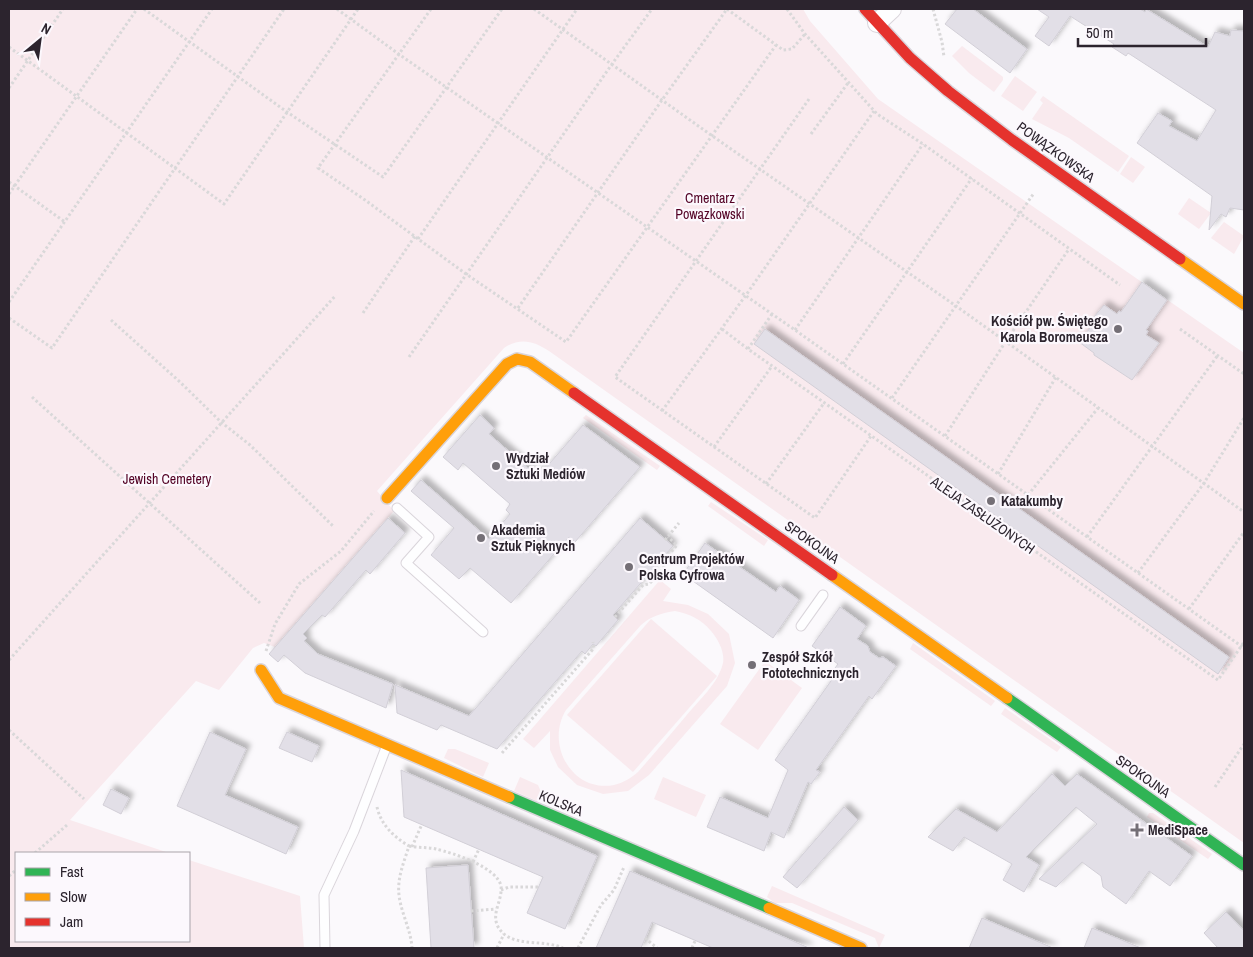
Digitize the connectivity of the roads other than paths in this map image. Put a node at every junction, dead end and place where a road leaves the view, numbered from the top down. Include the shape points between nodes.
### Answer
1 (865, 9) edge
2 (892, 9) edge
3 (877, 23) junction
4 (1244, 304) edge
5 (387, 498) road end
6 (397, 508) dead end
7 (822, 595) dead end
8 (801, 626) dead end
9 (483, 632) dead end
10 (261, 670) road end
11 (387, 745) junction
12 (1244, 865) edge
13 (325, 948) edge
14 (861, 948) edge

1 - 3 street, POWĄZKOWSKA
2 - 3 street
3 - 4 street, POWĄZKOWSKA via 948,91
5 - 12 street, SPOKOJNA via 507,364 517,359 530,362
6 - 9 lane via 429,537 406,563
7 - 8 lane
10 - 11 street, KOLSKA via 279,698
11 - 13 lane via 354,830 324,894
11 - 14 street, KOLSKA

